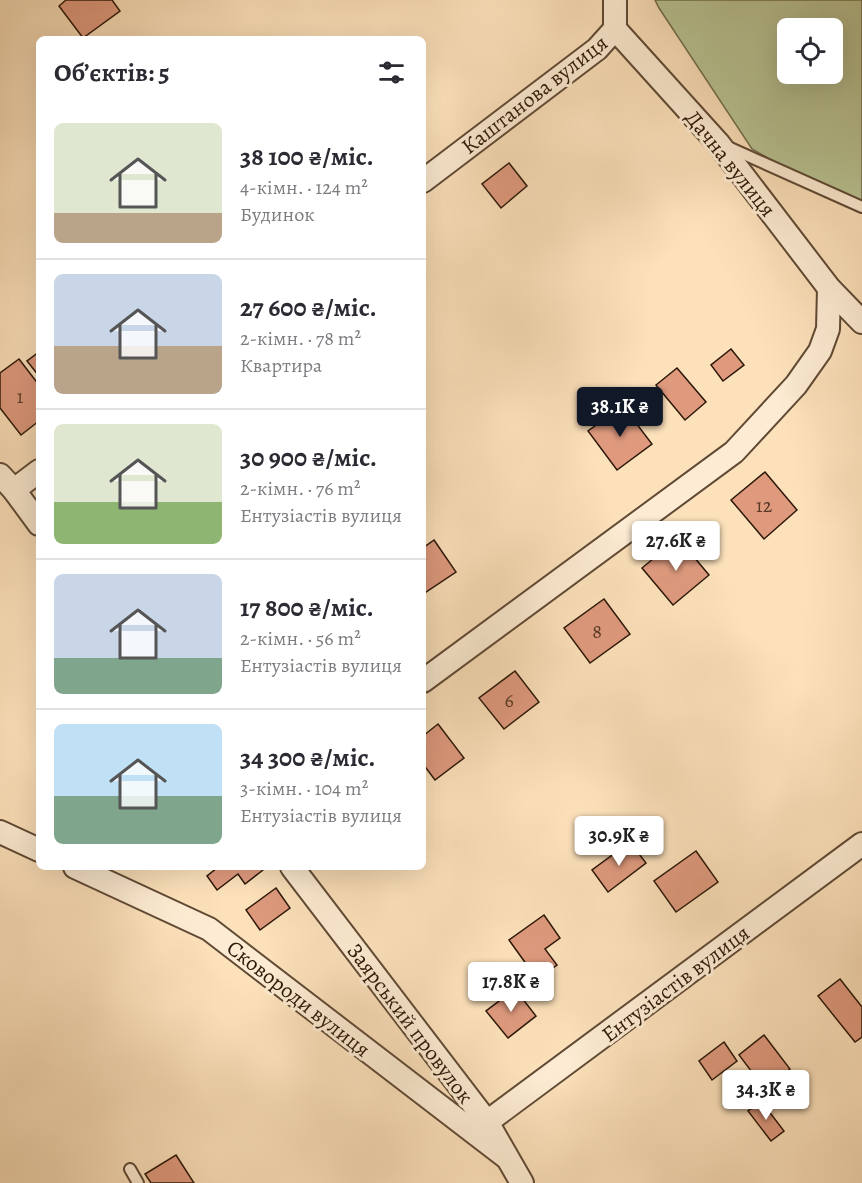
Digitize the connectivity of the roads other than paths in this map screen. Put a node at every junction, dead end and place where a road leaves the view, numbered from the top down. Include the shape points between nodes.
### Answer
1 (615, 0) edge
2 (615, 29) junction
3 (718, 143) junction
4 (426, 179) edge
5 (862, 207) edge
6 (829, 288) junction
7 (862, 322) edge
8 (36, 472) edge
9 (7, 482) edge
10 (36, 520) edge
11 (426, 679) edge
12 (0, 832) edge
13 (862, 844) edge
14 (36, 849) edge
15 (82, 870) edge
16 (294, 870) edge
17 (487, 1122) junction
18 (506, 1157) junction
19 (130, 1169) dead end
20 (138, 1183) edge
21 (522, 1183) edge

1 - 2 street
2 - 3 street, Дачна вулиця
2 - 4 street, Каштанова вулиця via 597,49
3 - 5 lane
3 - 6 street, Дачна вулиця
6 - 7 street, Дачна вулиця
6 - 11 street via 828,329 820,351 796,385 734,452
8 - 9 street
9 - 10 street
12 - 14 street
13 - 17 street, Ентузіастів вулиця
15 - 18 street, Сковороди вулиця via 208,928
16 - 17 street, Заярський провулок
17 - 18 street, Заярський провулок
18 - 21 street, Заярський провулок
19 - 20 lane

